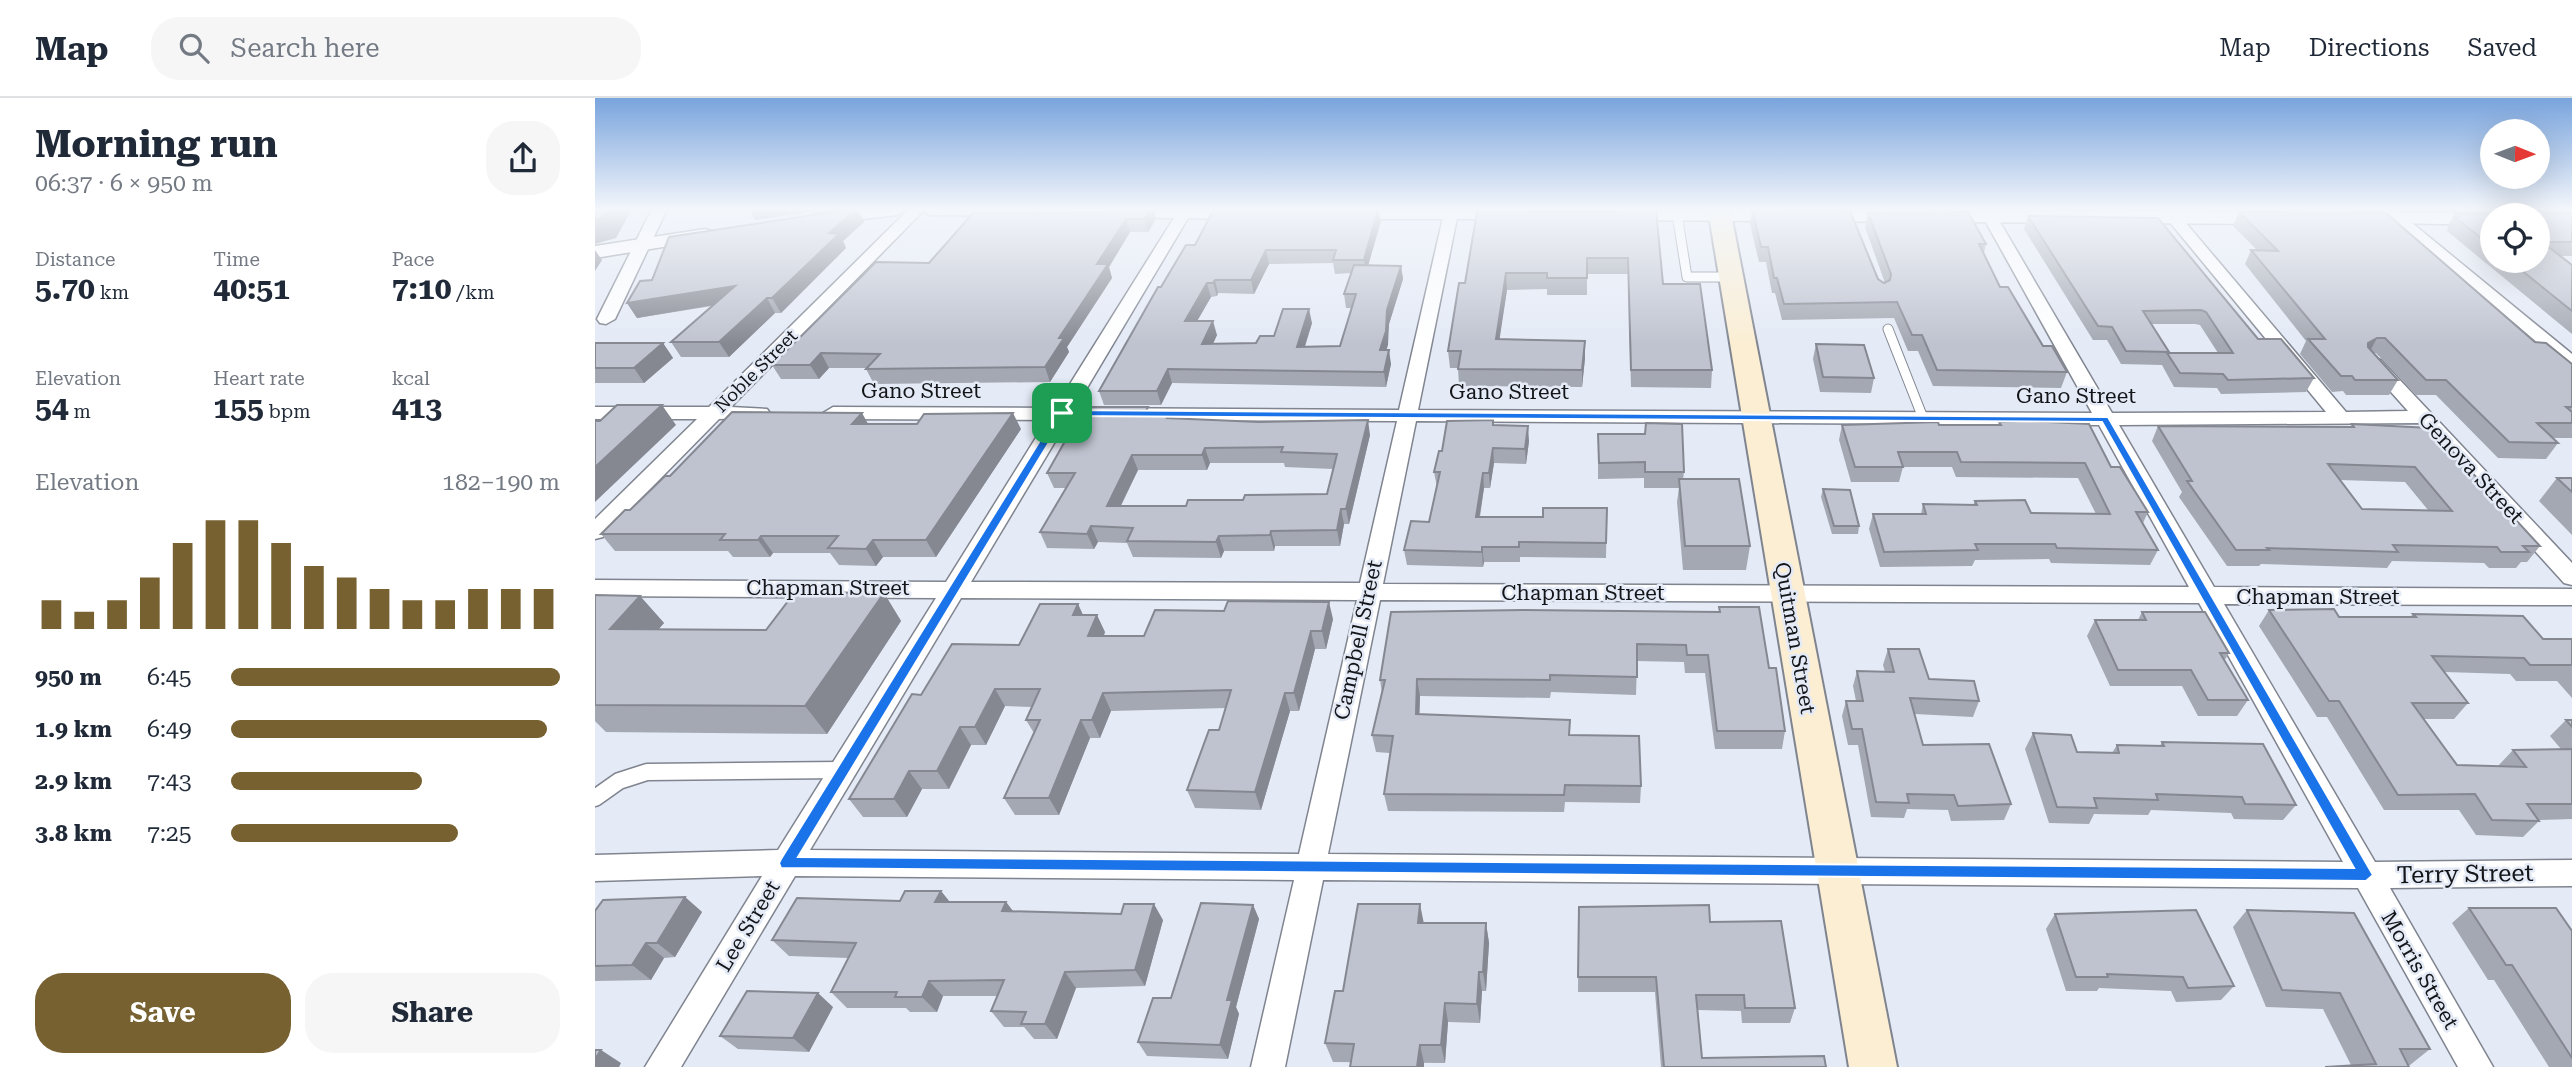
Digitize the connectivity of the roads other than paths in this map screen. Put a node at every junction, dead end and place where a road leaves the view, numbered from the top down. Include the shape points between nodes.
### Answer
1 (638, 254) edge
2 (873, 254) edge
3 (1158, 254) edge
4 (1442, 254) edge
5 (1683, 254) edge
6 (1727, 254) edge
7 (2011, 254) edge
8 (2204, 254) edge
9 (2441, 254) edge
10 (1731, 277) junction
11 (606, 319) dead end
12 (1888, 329) dead end
13 (2370, 360) edge
14 (2572, 363) edge
15 (595, 413) edge
16 (779, 413) edge
17 (819, 413) edge
18 (1062, 413) junction
19 (714, 414) junction
20 (1406, 414) junction
21 (1756, 417) junction
22 (2423, 417) junction
23 (1923, 418) junction
24 (2341, 418) junction
25 (2105, 419) junction
26 (595, 532) edge
27 (2572, 577) edge
28 (595, 588) edge
29 (954, 589) junction
30 (1369, 592) junction
31 (1786, 594) junction
32 (2206, 597) junction
33 (2572, 597) edge
34 (842, 771) junction
35 (595, 799) edge
36 (786, 863) junction
37 (1309, 867) junction
38 (595, 868) edge
39 (1839, 872) junction
40 (2572, 873) edge
41 (2366, 875) junction
42 (662, 1067) edge
43 (1268, 1067) edge
44 (1873, 1067) edge
45 (2476, 1067) edge

1 - 11 street
2 - 19 street, Noble Street
3 - 18 street, Lee Street
4 - 20 street, Campbell Street
5 - 10 lane via 1687,277
6 - 10 main road, Quitman Street
7 - 25 street, Morris Street
8 - 24 street
9 - 14 street
10 - 21 main road, Quitman Street
12 - 23 lane
13 - 22 street, Genova Street
15 - 19 street
16 - 19 street
17 - 18 street, Gano Street
18 - 20 street, Gano Street
18 - 29 street, Lee Street
19 - 26 street, Noble Street
20 - 21 street, Gano Street
20 - 30 street, Campbell Street
21 - 23 street, Gano Street
21 - 31 main road, Quitman Street
22 - 24 street, Gano Street
22 - 27 street, Genova Street
23 - 25 street, Gano Street
24 - 25 street, Gano Street
25 - 32 street, Morris Street
28 - 29 street, Chapman Street
29 - 30 street, Chapman Street
29 - 34 street, Lee Street
30 - 31 street, Chapman Street
30 - 37 street, Campbell Street
31 - 32 street, Chapman Street
31 - 39 main road, Quitman Street
32 - 33 street, Chapman Street
32 - 41 street, Morris Street
34 - 35 lane via 647,772 620,780
34 - 36 street, Lee Street
36 - 37 street, Terry Street
36 - 38 street, Terry Street
36 - 42 street, Lee Street
37 - 39 street, Terry Street
37 - 43 street, Campbell Street
39 - 41 street, Terry Street
39 - 44 main road, Quitman Street
40 - 41 street, Terry Street
41 - 45 street, Morris Street

